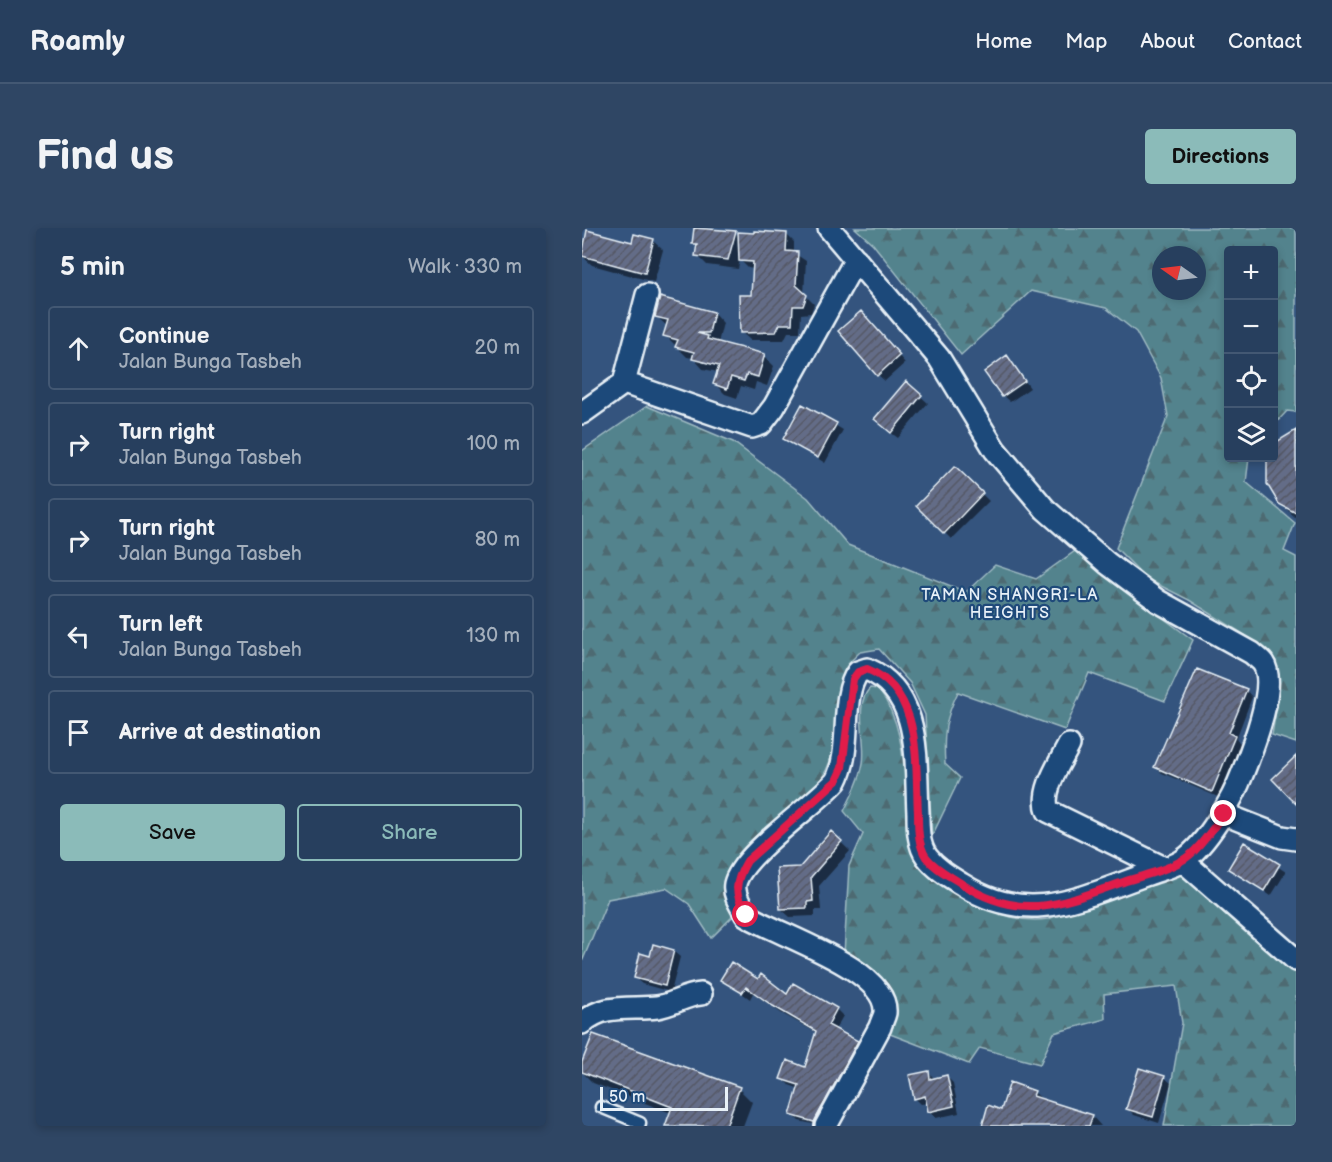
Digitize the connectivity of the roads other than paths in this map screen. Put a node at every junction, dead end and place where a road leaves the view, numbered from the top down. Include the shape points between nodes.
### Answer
1 (829, 228) edge
2 (856, 259) junction
3 (647, 295) dead end
4 (624, 382) junction
5 (582, 413) edge
6 (1069, 745) dead end
7 (1224, 814) junction
8 (1296, 839) edge
9 (1173, 864) junction
10 (1296, 960) edge
11 (701, 994) dead end
12 (582, 1023) edge
13 (601, 1107) dead end
14 (639, 1126) edge
15 (826, 1126) edge

1 - 2 street
2 - 4 street via 761,424 742,426
2 - 7 street via 939,358 995,450 1045,509 1158,601 1264,664 1266,681 1259,730
3 - 4 street
4 - 5 street
6 - 9 street via 1047,793 1048,811 1054,817
7 - 8 street
7 - 9 street
9 - 10 street
9 - 15 street via 1044,907 997,903 972,891 925,856 920,840 909,712 882,675 867,669 858,672 850,690 842,768 836,781 747,861 735,886 746,915 853,969 871,982 882,1000 885,1013 880,1027
11 - 12 street via 687,995 657,1007 608,1010 593,1014
13 - 14 lane via 640,1123

